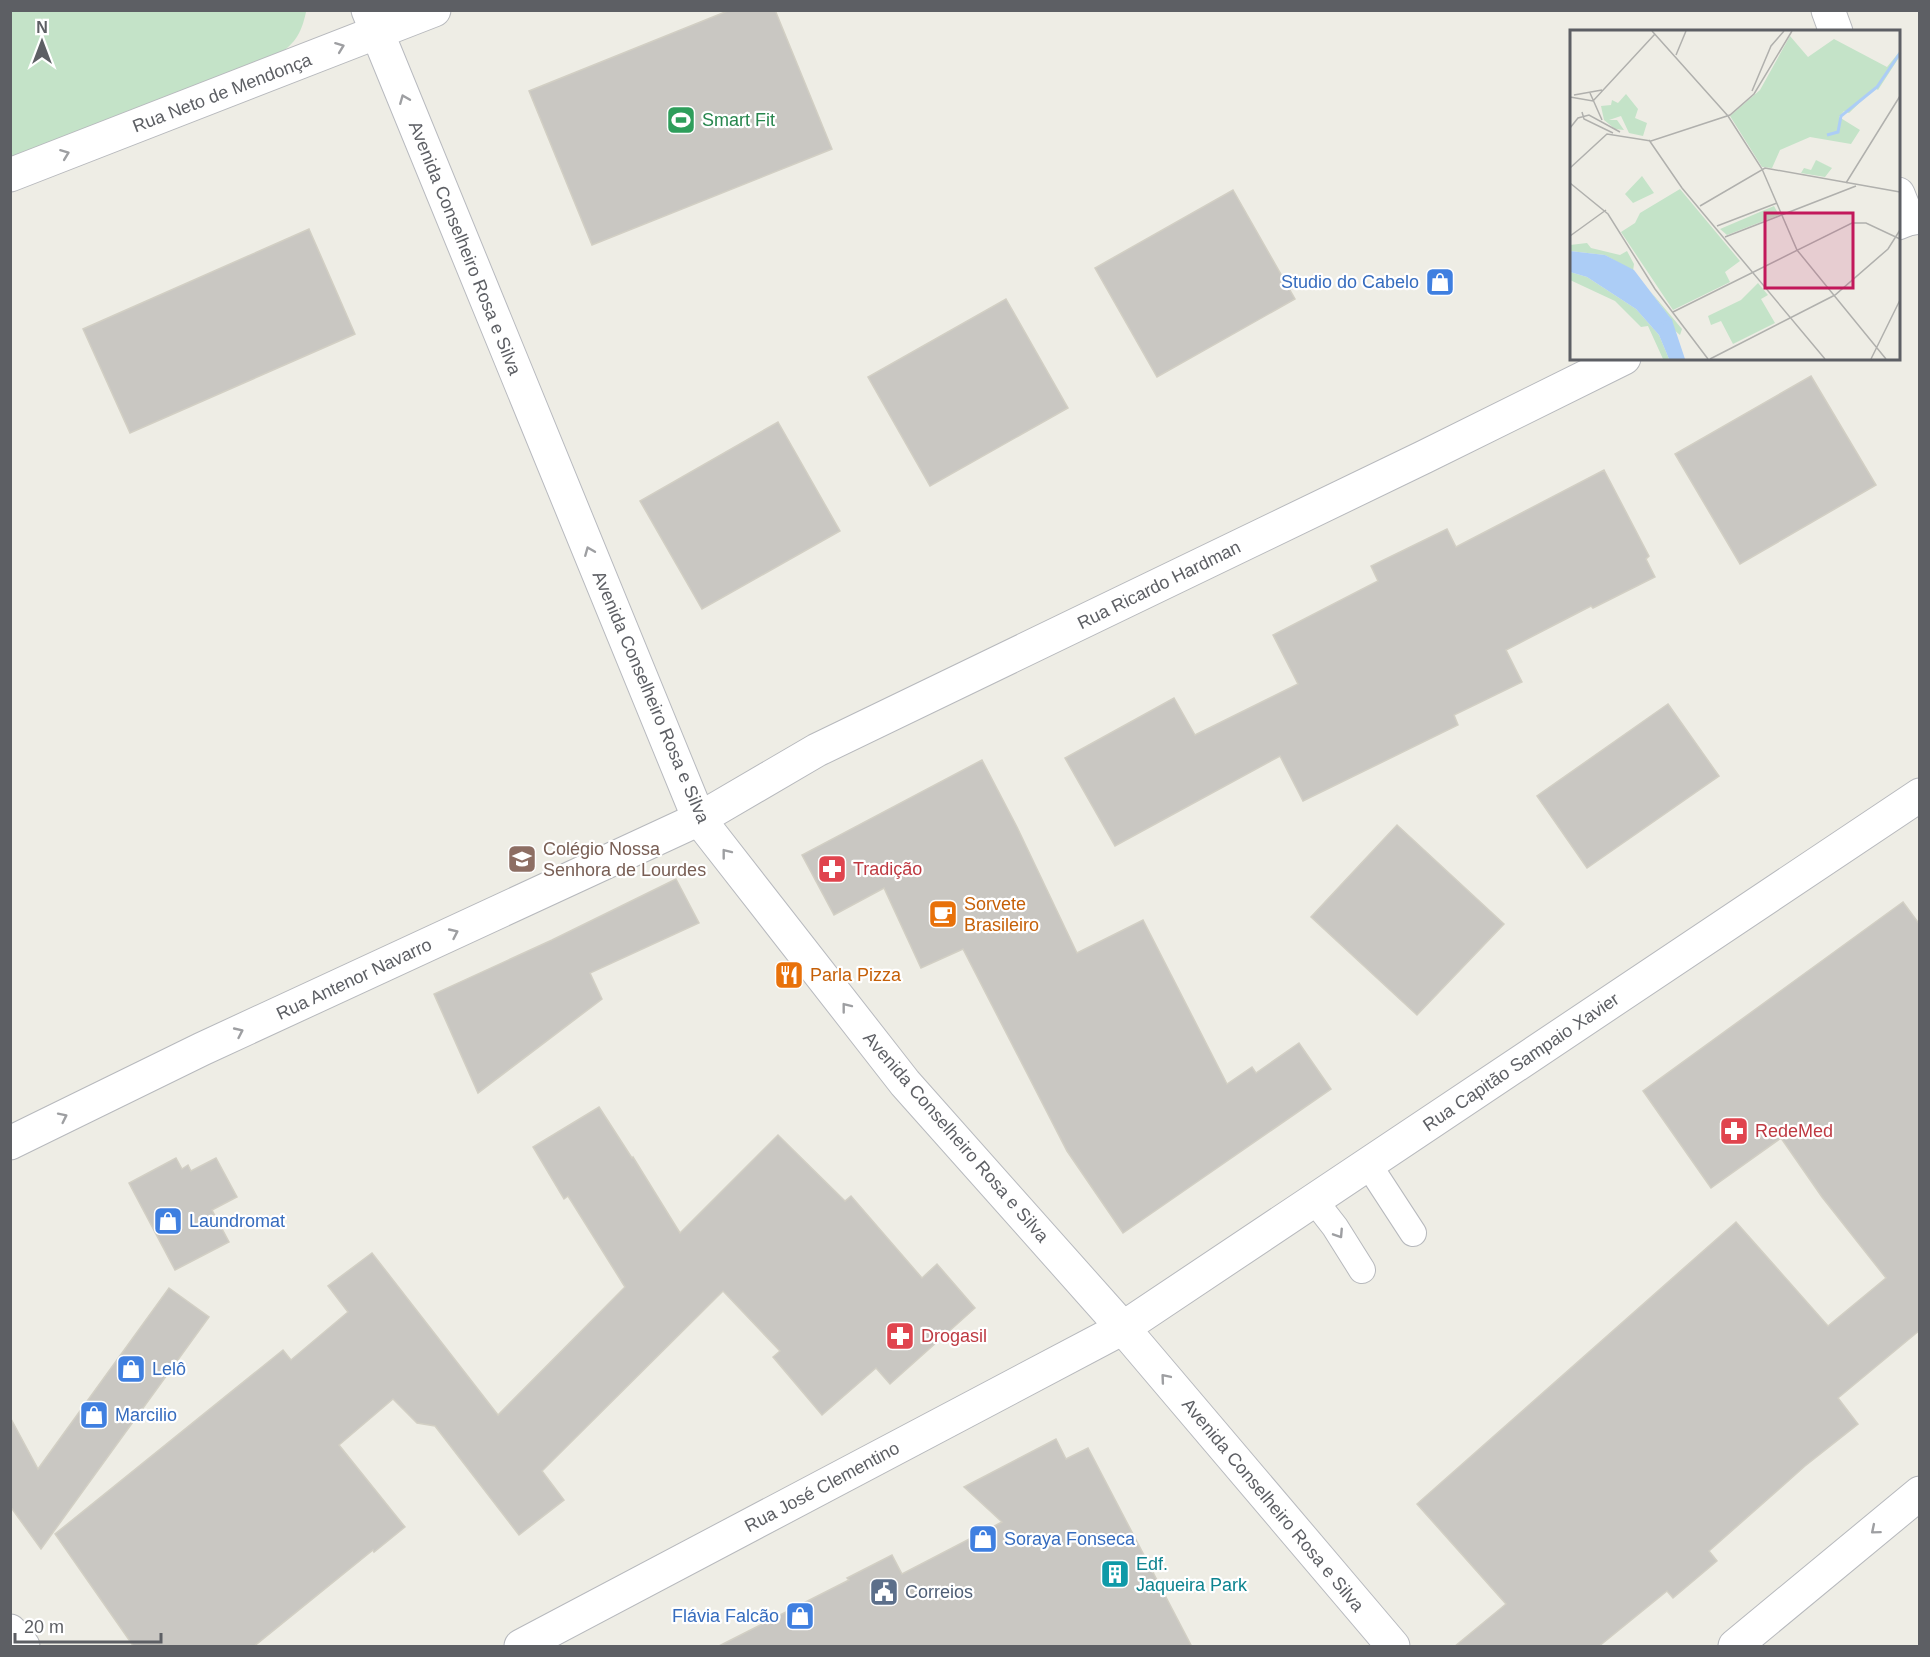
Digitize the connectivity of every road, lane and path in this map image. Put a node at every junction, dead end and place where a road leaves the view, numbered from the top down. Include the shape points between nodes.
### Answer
1 (434, 10) edge
2 (1828, 10) edge
3 (373, 21) edge
4 (1835, 30) edge
5 (10, 175) edge
6 (1620, 360) edge
7 (1920, 795) edge
8 (699, 819) junction
9 (10, 1143) edge
10 (1368, 1164) junction
11 (1314, 1200) junction
12 (1413, 1233) dead end
13 (1362, 1270) dead end
14 (1123, 1328) junction
15 (1920, 1493) edge
16 (10, 1630) edge
17 (23, 1647) edge
18 (521, 1647) edge
19 (1393, 1647) edge
20 (1735, 1647) edge

1 - 3 street, Rua Neto de Mendonça
2 - 4 street
5 -> 3 street, Rua Neto de Mendonça
8 -> 3 street, Avenida Conselheiro Rosa e Silva
6 - 8 street, Rua Ricardo Hardman via 817,750
7 - 10 street, Rua Capitão Sampaio Xavier
9 -> 8 street, Rua Antenor Navarro via 202,1049
14 -> 8 street, Avenida Conselheiro Rosa e Silva via 905,1083
10 - 11 street, Rua Capitão Sampaio Xavier
10 - 12 lane
11 -> 13 lane
11 - 14 street, Rua Capitão Sampaio Xavier
14 - 18 street, Rua José Clementino
19 -> 14 street, Avenida Conselheiro Rosa e Silva
15 -> 20 street
16 - 17 street

